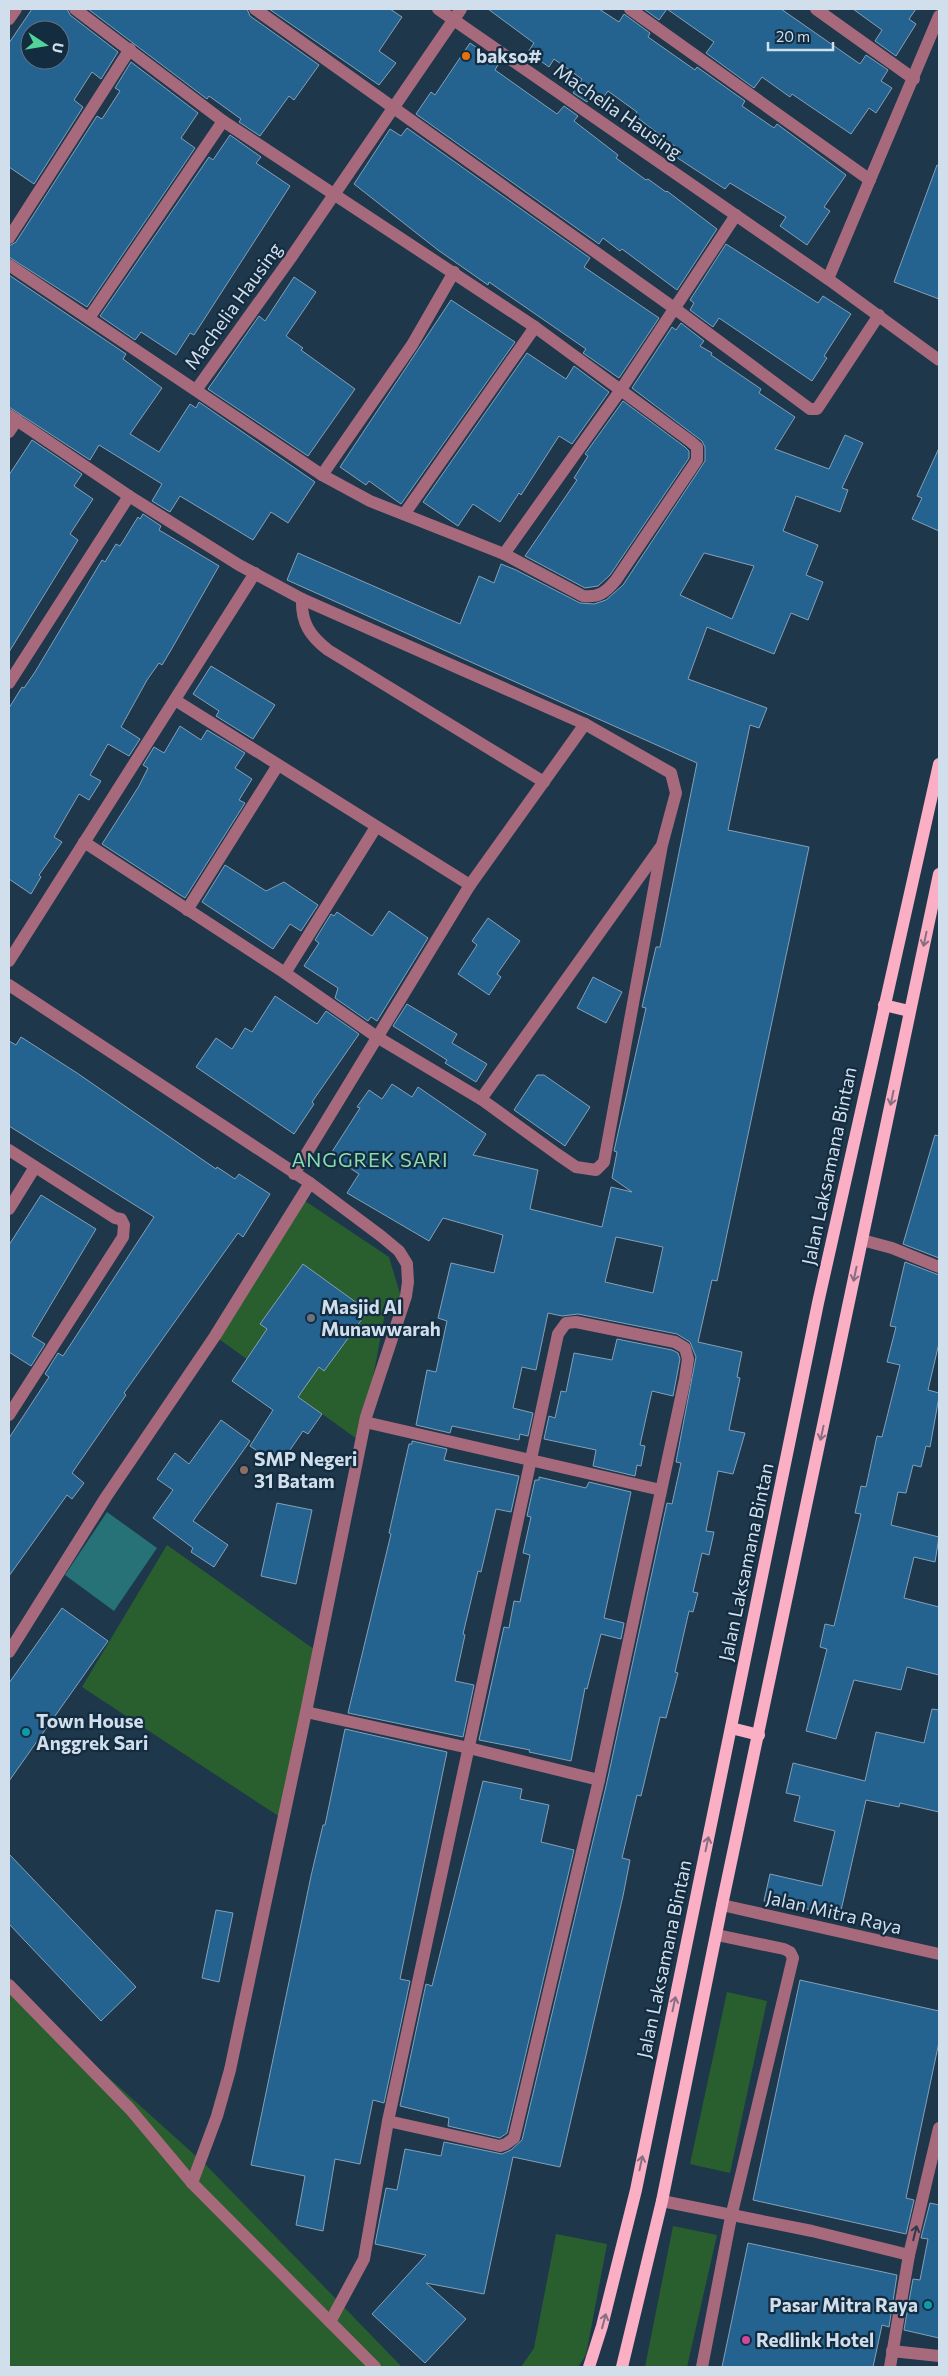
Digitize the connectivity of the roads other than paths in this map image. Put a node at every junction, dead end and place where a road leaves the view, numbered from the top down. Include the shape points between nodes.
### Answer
1 (16, 9) edge
2 (75, 9) edge
3 (255, 9) edge
4 (438, 9) edge
5 (461, 9) edge
6 (630, 9) edge
7 (816, 9) edge
8 (939, 16) edge
9 (9, 19) edge
10 (454, 20) junction
11 (130, 49) junction
12 (914, 79) junction
13 (393, 108) junction
14 (223, 121) junction
15 (870, 180) junction
16 (334, 195) junction
17 (736, 215) junction
18 (9, 238) edge
19 (9, 265) edge
20 (454, 272) junction
21 (828, 279) junction
22 (674, 308) junction
23 (879, 315) junction
24 (89, 318) junction
25 (535, 327) junction
26 (939, 360) edge
27 (196, 390) junction
28 (620, 391) junction
29 (13, 418) edge
30 (9, 432) edge
31 (322, 475) junction
32 (129, 496) junction
33 (405, 513) junction
34 (504, 554) junction
35 (255, 573) junction
36 (302, 599) junction
37 (9, 683) edge
38 (175, 700) junction
39 (585, 724) junction
40 (939, 764) edge
41 (278, 765) junction
42 (544, 782) junction
43 (376, 826) junction
44 (84, 842) junction
45 (662, 845) junction
46 (939, 874) edge
47 (470, 886) junction
48 (187, 910) junction
49 (9, 961) edge
50 (285, 973) junction
51 (9, 985) edge
52 (884, 1005) junction
53 (910, 1012) junction
54 (376, 1037) junction
55 (482, 1099) junction
56 (9, 1150) edge
57 (35, 1167) junction
58 (294, 1174) junction
59 (310, 1183) junction
60 (9, 1209) edge
61 (862, 1240) junction
62 (938, 1263) edge
63 (9, 1415) edge
64 (365, 1422) junction
65 (531, 1461) junction
66 (661, 1490) junction
67 (9, 1652) edge
68 (306, 1712) junction
69 (731, 1728) junction
70 (759, 1734) junction
71 (469, 1748) junction
72 (599, 1780) junction
73 (722, 1905) junction
74 (717, 1935) junction
75 (939, 1954) edge
76 (9, 1985) edge
77 (388, 2121) junction
78 (939, 2128) edge
79 (936, 2163) edge
80 (192, 2183) junction
81 (662, 2201) junction
82 (732, 2216) junction
83 (909, 2255) junction
84 (330, 2322) junction
85 (892, 2350) junction
86 (939, 2356) edge
87 (376, 2367) edge
88 (589, 2367) edge
89 (622, 2367) edge
90 (702, 2367) edge
91 (890, 2367) edge

1 - 9 street
2 - 11 street, Machelia Hausing
3 - 13 street
4 - 10 street, Machelia Hausing
5 - 10 street, Machelia Hausing
6 - 15 street
7 - 12 street
8 - 12 street
10 - 13 street, Machelia Hausing
10 - 17 street, Machelia Hausing
11 - 14 street, Machelia Hausing
11 - 18 street
12 - 15 street
13 - 16 street, Machelia Hausing
13 - 22 street
14 - 16 street, Machelia Hausing
14 - 24 street
15 - 21 street
16 - 20 street, Machelia Hausing
16 - 27 street, Machelia Hausing
17 - 21 street, Machelia Hausing
17 - 22 street
19 - 24 street, Machelia Hausing
20 - 25 street, Machelia Hausing
20 - 31 street via 412,344
21 - 23 street, Machelia Hausing
22 - 23 street via 814,410
22 - 28 street
23 - 26 street, Machelia Hausing
24 - 27 street, Machelia Hausing
25 - 28 street, Machelia Hausing
25 - 33 street
27 - 31 street, Machelia Hausing
28 - 34 street
28 - 34 street, Machelia Hausing via 697,447 694,467 616,580 604,593 583,596
29 - 30 street
29 - 32 street
31 - 33 street, Machelia Hausing via 370,501
32 - 35 street
32 - 37 street
33 - 34 street, Machelia Hausing
35 - 36 street
35 - 38 street
36 - 39 street
36 - 42 street via 301,614 306,628 317,642
38 - 41 street
38 - 44 street
39 - 42 street
39 - 45 street via 671,773 676,793
40 - 52 main road, Jalan Laksamana Bintan
41 - 43 street
41 - 48 street
42 - 47 street
43 - 47 street
43 - 50 street
44 - 48 street
44 - 49 street
45 - 55 street
45 - 55 street via 604,1162 596,1170 576,1167
46 -> 53 main road
47 - 54 street
48 - 50 street
50 - 54 street
51 - 58 street
52 - 53 main road
52 - 69 main road, Jalan Laksamana Bintan via 818,1303
53 -> 61 main road
54 - 55 street
54 - 58 street
56 - 57 street
57 - 60 street
57 - 63 street via 115,1218 122,1219 123,1237
58 - 59 street
59 - 64 street via 399,1251 406,1264 406,1296
59 - 67 street via 215,1336 106,1497
61 - 62 street
61 -> 70 main road
64 - 65 street
64 - 68 street
65 - 66 street
65 - 66 street via 558,1334 566,1323 576,1322 675,1342 685,1348 688,1359
65 - 71 street
66 - 72 street
68 - 71 street
68 - 80 street via 230,2070
69 - 70 main road
88 -> 69 main road, Jalan Laksamana Bintan via 605,2317 636,2190
70 - 73 main road
71 - 72 street
71 - 77 street
72 - 77 street via 514,2138 500,2146
73 - 74 main road
73 - 75 street, Jalan Mitra Raya
74 - 81 main road
74 - 82 street via 784,1949 794,1958
76 - 80 street via 130,2109
77 - 84 street via 364,2259
78 - 79 street
83 -> 79 street
80 - 84 street
81 - 82 street
81 - 89 main road
82 - 83 street via 812,2231
82 - 90 street
83 - 85 street
84 - 87 street
85 - 86 street
85 - 91 street

